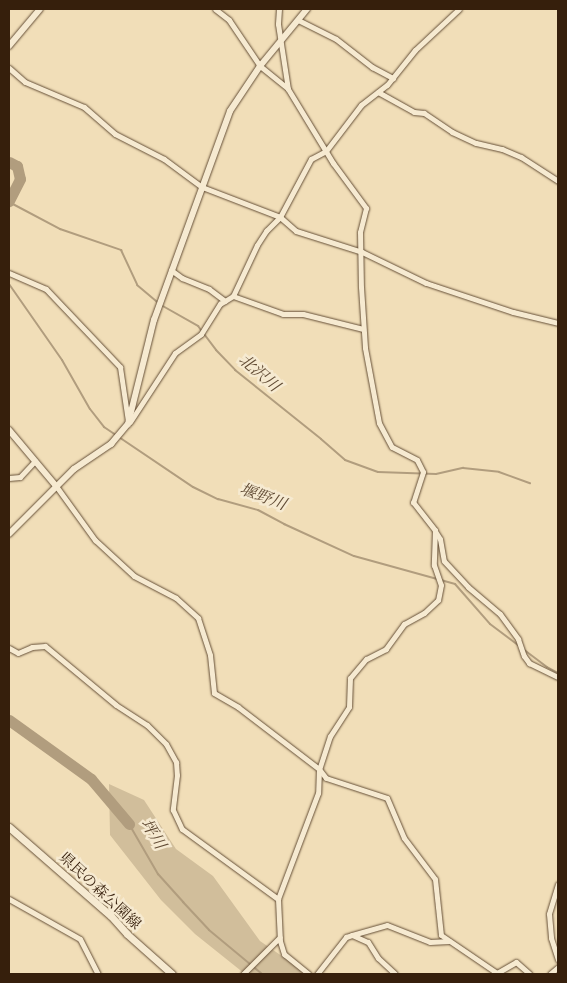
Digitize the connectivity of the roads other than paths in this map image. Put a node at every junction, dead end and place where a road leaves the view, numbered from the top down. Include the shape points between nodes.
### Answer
1 (40, 9) edge
2 (214, 9) edge
3 (279, 9) edge
4 (307, 9) edge
5 (458, 9) edge
6 (298, 20) junction
7 (280, 42) junction
8 (9, 46) edge
9 (260, 66) junction
10 (9, 68) edge
11 (393, 78) junction
12 (288, 90) junction
13 (378, 92) junction
14 (326, 151) junction
15 (558, 181) edge
16 (202, 188) junction
17 (280, 218) junction
18 (362, 252) junction
19 (171, 270) junction
20 (9, 273) edge
21 (233, 296) junction
22 (226, 300) junction
23 (558, 323) edge
24 (364, 329) junction
25 (128, 424) junction
26 (9, 430) edge
27 (35, 461) junction
28 (9, 478) edge
29 (56, 486) junction
30 (434, 530) junction
31 (9, 534) edge
32 (9, 648) edge
33 (558, 678) edge
34 (319, 769) junction
35 (9, 827) edge
36 (558, 884) edge
37 (9, 899) edge
38 (278, 899) junction
39 (352, 935) junction
40 (280, 937) junction
41 (449, 941) junction
42 (558, 960) edge
43 (558, 968) edge
44 (98, 974) edge
45 (172, 974) edge
46 (243, 974) edge
47 (309, 974) edge
48 (317, 974) edge
49 (395, 974) edge
50 (530, 974) edge
51 (550, 974) edge

1 - 8 street
2 - 9 street via 229,20
3 - 7 street
4 - 6 street
5 - 11 street via 415,50
6 - 7 street
6 - 11 street via 336,39 372,67
7 - 9 street
7 - 12 street
9 - 12 street
9 - 16 street via 230,111
10 - 16 street via 25,82 84,107 115,134 164,159
11 - 13 street
12 - 14 street
13 - 14 street via 361,104
13 - 15 street via 414,112 424,113 476,143 521,157
14 - 17 street via 310,159
14 - 18 street via 366,208 360,232
16 - 17 street
16 - 19 street
17 - 18 street via 296,230
17 - 21 street via 257,244
18 - 23 street via 426,283 512,312
18 - 24 street
19 - 22 street
19 - 25 street
20 - 25 street via 46,289 120,367
21 - 22 street
21 - 24 street via 283,314 303,314
22 - 25 street via 201,334 175,353
24 - 30 street via 379,423 392,448 417,460 422,475 413,502
25 - 29 street via 116,438
26 - 27 street
27 - 28 street via 20,477
27 - 29 street
29 - 31 street
29 - 34 street via 95,540 134,576 176,598 198,618 210,655 214,693 238,707
30 - 33 street via 440,539 444,561 500,614 529,663
30 - 34 street via 434,565 441,584 438,600 424,613 404,624 386,649 366,659 350,678 349,707 330,736
32 - 38 street via 18,652 45,646 116,706 148,725 166,744 176,762 173,810 182,829
34 - 38 street via 318,793
34 - 41 street via 326,778 387,798 404,838 435,879 440,935
35 - 45 main road, 県民の森公園線
36 - 42 street via 549,914 551,938
37 - 44 street via 80,939
38 - 40 street
39 - 41 street via 387,925 430,942
39 - 48 street via 346,937
39 - 49 street via 368,942 378,958
40 - 46 street
40 - 47 street via 284,954
41 - 50 street via 497,973 516,962
43 - 51 street

